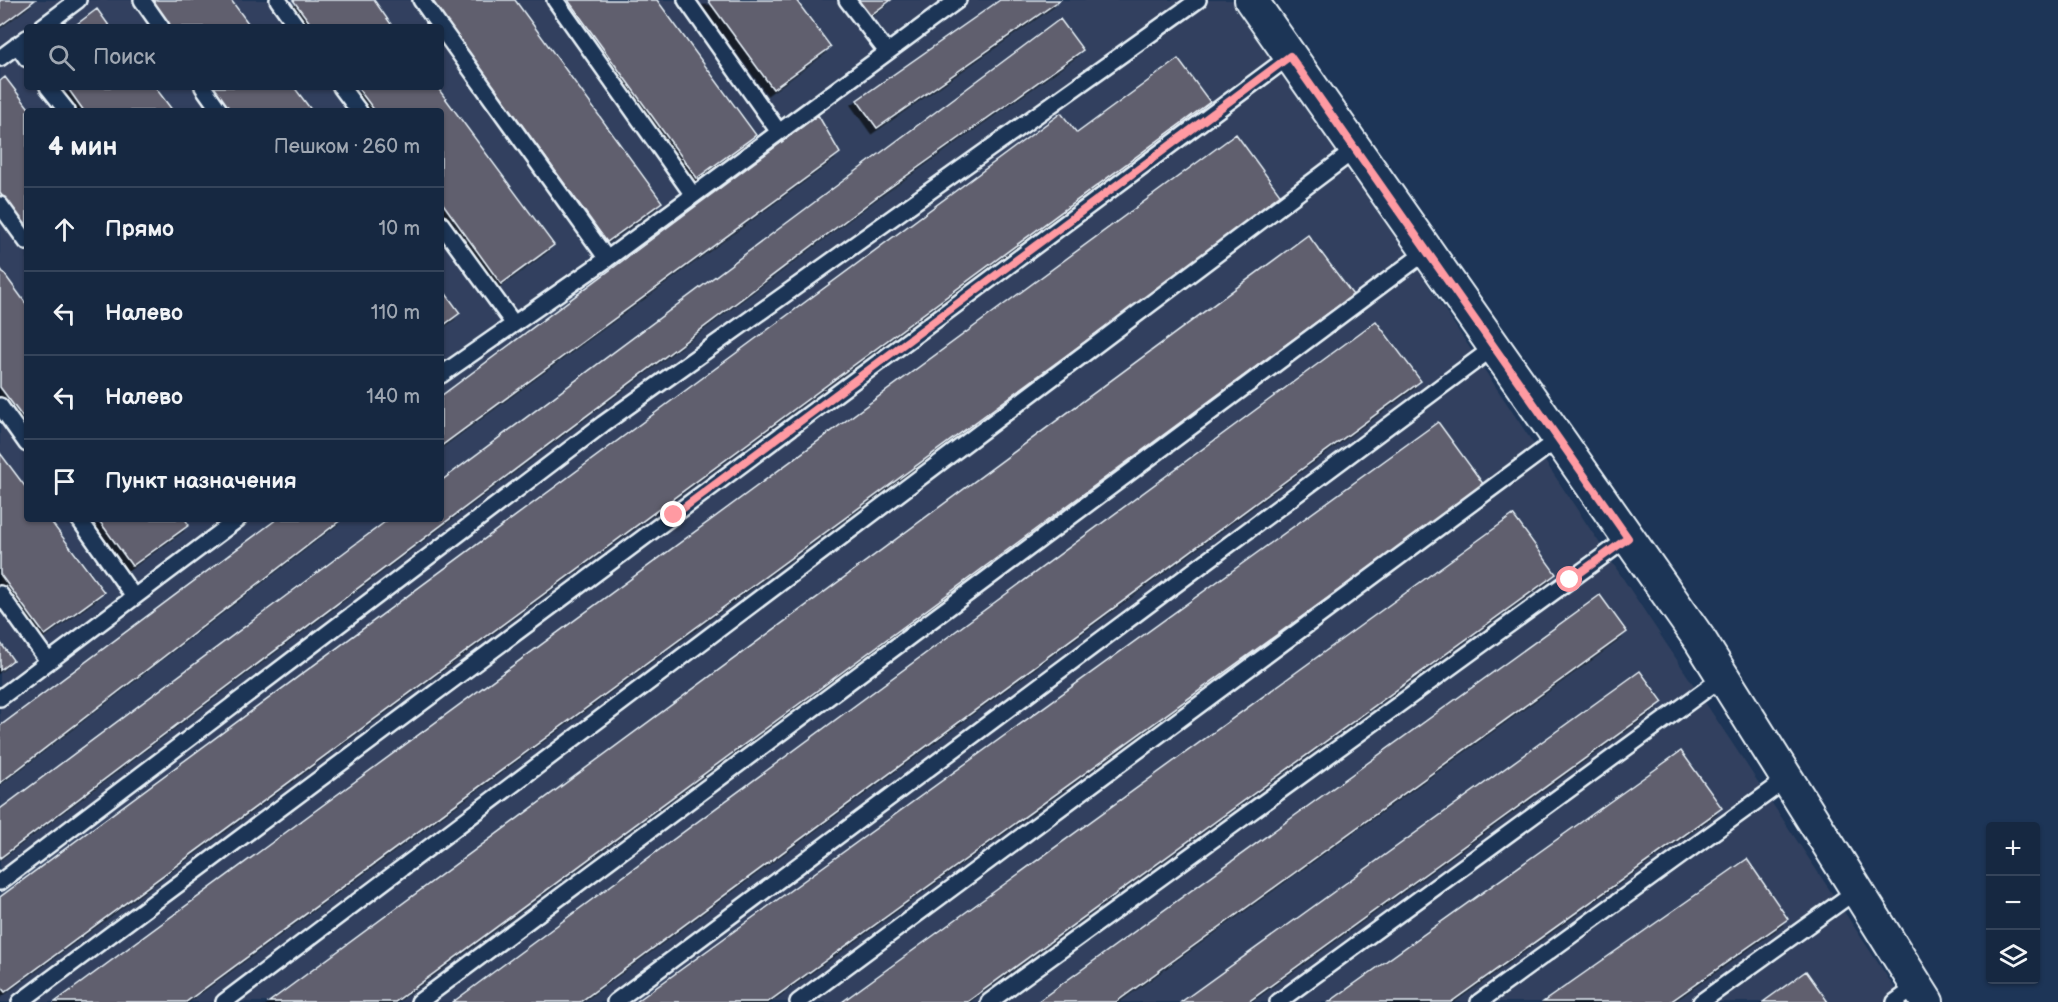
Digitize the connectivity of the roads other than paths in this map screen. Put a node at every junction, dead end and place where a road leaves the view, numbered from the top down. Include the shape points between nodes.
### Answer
1 (78, 0) edge
2 (142, 0) edge
3 (278, 0) edge
4 (421, 0) edge
5 (555, 0) edge
6 (686, 0) edge
7 (847, 0) edge
8 (958, 0) edge
9 (1198, 0) edge
10 (1251, 0) edge
11 (46, 24) edge
12 (159, 24) edge
13 (295, 24) edge
14 (437, 24) edge
15 (444, 34) edge
16 (22, 42) edge
17 (887, 52) junction
18 (1290, 56) junction
19 (0, 58) edge
20 (50, 90) edge
21 (205, 90) edge
22 (343, 90) edge
23 (65, 108) edge
24 (218, 108) edge
25 (357, 108) edge
26 (779, 132) junction
27 (1356, 149) junction
28 (693, 195) junction
29 (0, 205) edge
30 (444, 228) edge
31 (24, 238) edge
32 (1427, 251) junction
33 (606, 259) junction
34 (514, 324) junction
35 (1494, 347) junction
36 (444, 373) edge
37 (0, 406) edge
38 (1558, 439) junction
39 (24, 440) edge
40 (81, 522) edge
41 (231, 522) edge
42 (1628, 538) junction
43 (0, 594) edge
44 (134, 597) junction
45 (48, 661) junction
46 (1723, 677) junction
47 (0, 698) edge
48 (1787, 779) junction
49 (0, 882) edge
50 (1857, 890) junction
51 (1913, 997) edge
52 (20, 1002) edge
53 (225, 1002) edge
54 (419, 1002) edge
55 (615, 1002) edge
56 (798, 1002) edge
57 (989, 1002) edge
58 (1278, 1002) edge
59 (1479, 1002) edge
60 (1701, 1002) edge

1 - 11 lane
2 - 12 lane
3 - 13 lane
4 - 14 lane
5 - 28 lane
6 - 26 lane
7 - 17 lane
8 - 17 lane
9 - 49 lane via 603,424
10 - 18 street
15 - 33 lane
16 - 19 lane
17 - 26 lane
18 - 27 street
18 - 52 lane
20 - 23 lane
21 - 24 lane
22 - 25 lane
26 - 28 lane
27 - 32 street
27 - 53 lane
28 - 33 lane
29 - 31 lane
30 - 34 lane
32 - 35 street
32 - 54 lane
33 - 34 lane
34 - 36 lane
35 - 38 street
35 - 55 lane
37 - 39 lane
38 - 42 street
38 - 56 lane
40 - 44 lane
41 - 44 lane
42 - 46 street
42 - 57 lane
43 - 45 lane
44 - 45 lane
45 - 47 lane
46 - 48 street
46 - 58 lane
48 - 50 street
48 - 59 lane
50 - 51 street
50 - 60 lane

